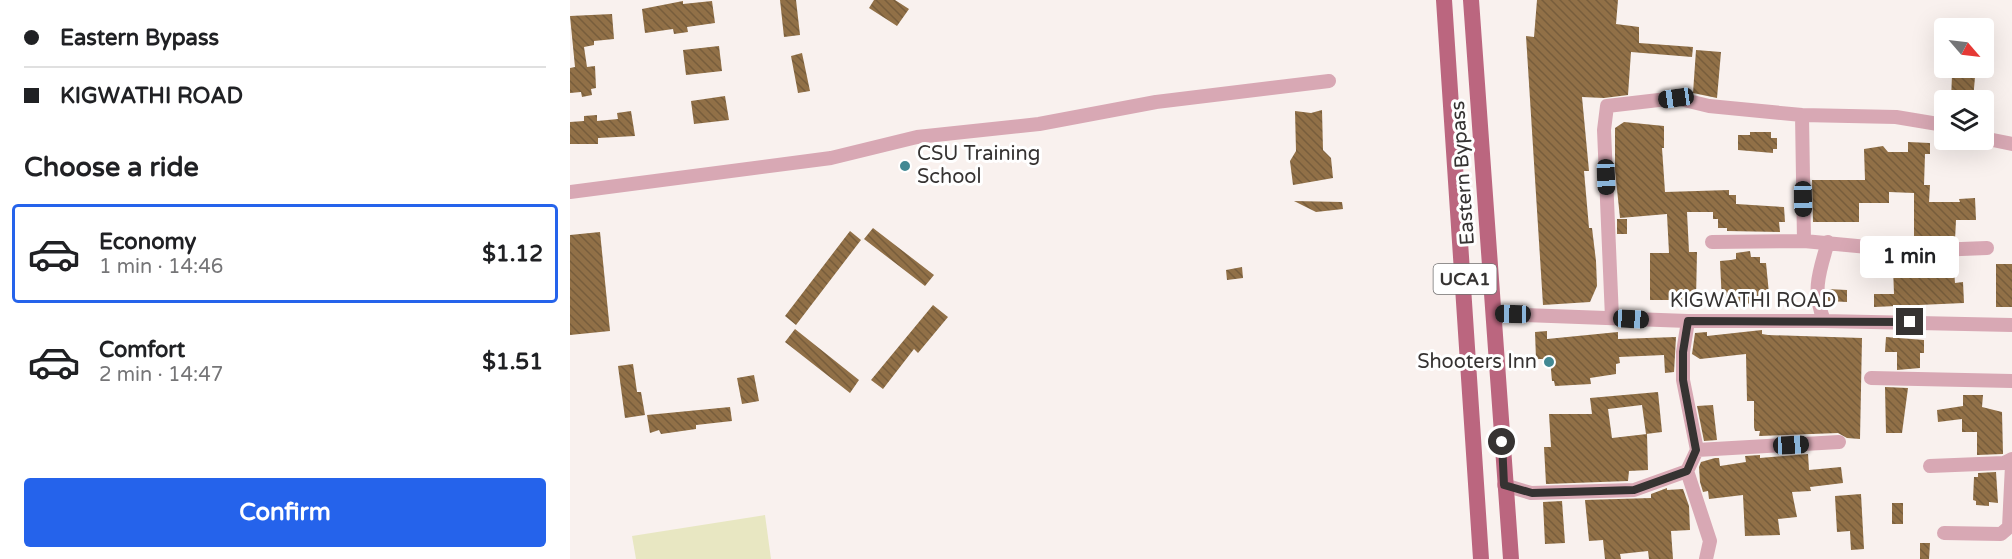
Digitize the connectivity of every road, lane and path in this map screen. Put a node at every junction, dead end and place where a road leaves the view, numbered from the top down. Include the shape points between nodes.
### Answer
1 (1444, 0) edge
2 (1471, 0) edge
3 (1329, 81) dead end
4 (1802, 115) junction
5 (1934, 123) edge
6 (1994, 140) edge
7 (2012, 144) edge
8 (570, 192) edge
9 (1804, 241) junction
10 (1712, 242) dead end
11 (1828, 242) junction
12 (1987, 248) dead end
13 (1494, 314) junction
14 (1612, 318) junction
15 (1688, 321) junction
16 (1824, 321) junction
17 (2012, 325) edge
18 (1871, 378) dead end
19 (2012, 381) edge
20 (1839, 442) dead end
21 (1696, 450) junction
22 (2012, 459) edge
23 (2012, 465) edge
24 (1930, 466) dead end
25 (1687, 471) junction
26 (1504, 485) junction
27 (1944, 533) dead end
28 (1481, 559) edge
29 (1511, 559) edge
30 (1706, 559) edge

1 - 28 main road, Eastern Bypass / UCA1
2 - 13 main road, Eastern Bypass / UCA1
3 - 8 street via 1156,102 1039,124 917,137 831,158
4 - 5 street via 1896,117
4 - 9 street
4 - 14 street via 1709,106 1676,98 1607,106 1604,130
6 - 7 street
9 - 10 street
9 - 11 street
11 - 12 street via 1910,251
11 - 16 street via 1817,281 1817,302
13 - 14 street, KIGWATHI ROAD
13 - 26 main road, Eastern Bypass / UCA1
14 - 15 street, KIGWATHI ROAD
15 - 16 street, KIGWATHI ROAD
15 - 21 street via 1683,380
16 - 17 street, KIGWATHI ROAD
18 - 19 street
20 - 21 street
21 - 25 street
22 - 24 street via 2004,463
23 - 27 street via 2009,527 2001,534
25 - 26 street via 1634,490 1532,493
25 - 30 street via 1710,541
26 - 29 main road, Eastern Bypass / UCA1

